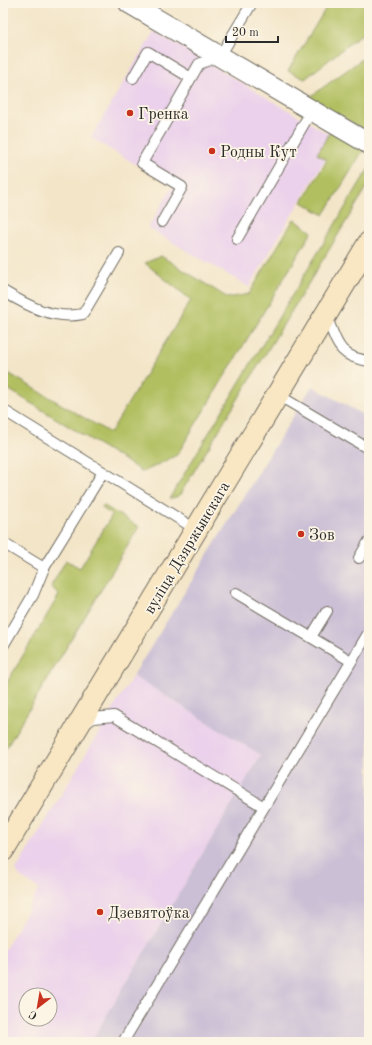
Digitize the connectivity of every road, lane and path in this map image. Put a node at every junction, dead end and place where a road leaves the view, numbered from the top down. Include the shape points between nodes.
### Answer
1 (129, 3) edge
2 (252, 3) edge
3 (220, 56) junction
4 (133, 78) dead end
5 (191, 78) junction
6 (312, 110) junction
7 (369, 144) edge
8 (162, 222) dead end
9 (237, 239) dead end
10 (369, 243) edge
11 (119, 253) dead end
12 (3, 291) edge
13 (326, 315) junction
14 (369, 361) edge
15 (278, 395) junction
16 (3, 410) edge
17 (369, 449) edge
18 (103, 472) junction
19 (197, 530) junction
20 (369, 541) edge
21 (3, 543) edge
22 (359, 558) dead end
23 (44, 568) junction
24 (236, 593) dead end
25 (327, 611) dead end
26 (369, 632) edge
27 (311, 637) junction
28 (3, 646) edge
29 (351, 661) junction
30 (72, 736) junction
31 (264, 807) junction
32 (3, 850) edge
33 (123, 1042) edge

1 - 3 street
2 - 3 lane
3 - 5 lane via 199,64
3 - 6 street
4 - 5 lane via 148,52
5 - 8 lane via 142,163 182,187
6 - 7 street
6 - 9 lane
10 - 13 main road, вуліца Дзяржынскага
11 - 12 lane via 83,314 69,317 54,315 24,304
13 - 14 lane via 339,349 355,359
13 - 15 main road, вуліца Дзяржынскага
15 - 17 lane
15 - 19 main road, вуліца Дзяржынскага
16 - 18 lane
18 - 19 lane
18 - 23 lane
19 - 30 main road, вуліца Дзяржынскага
20 - 22 lane
21 - 23 lane
23 - 28 lane via 33,595
24 - 27 lane
25 - 27 lane
26 - 29 lane
27 - 29 lane
29 - 31 lane
30 - 31 lane via 92,718 114,716
30 - 32 main road, вуліца Дзяржынскага
31 - 33 lane

